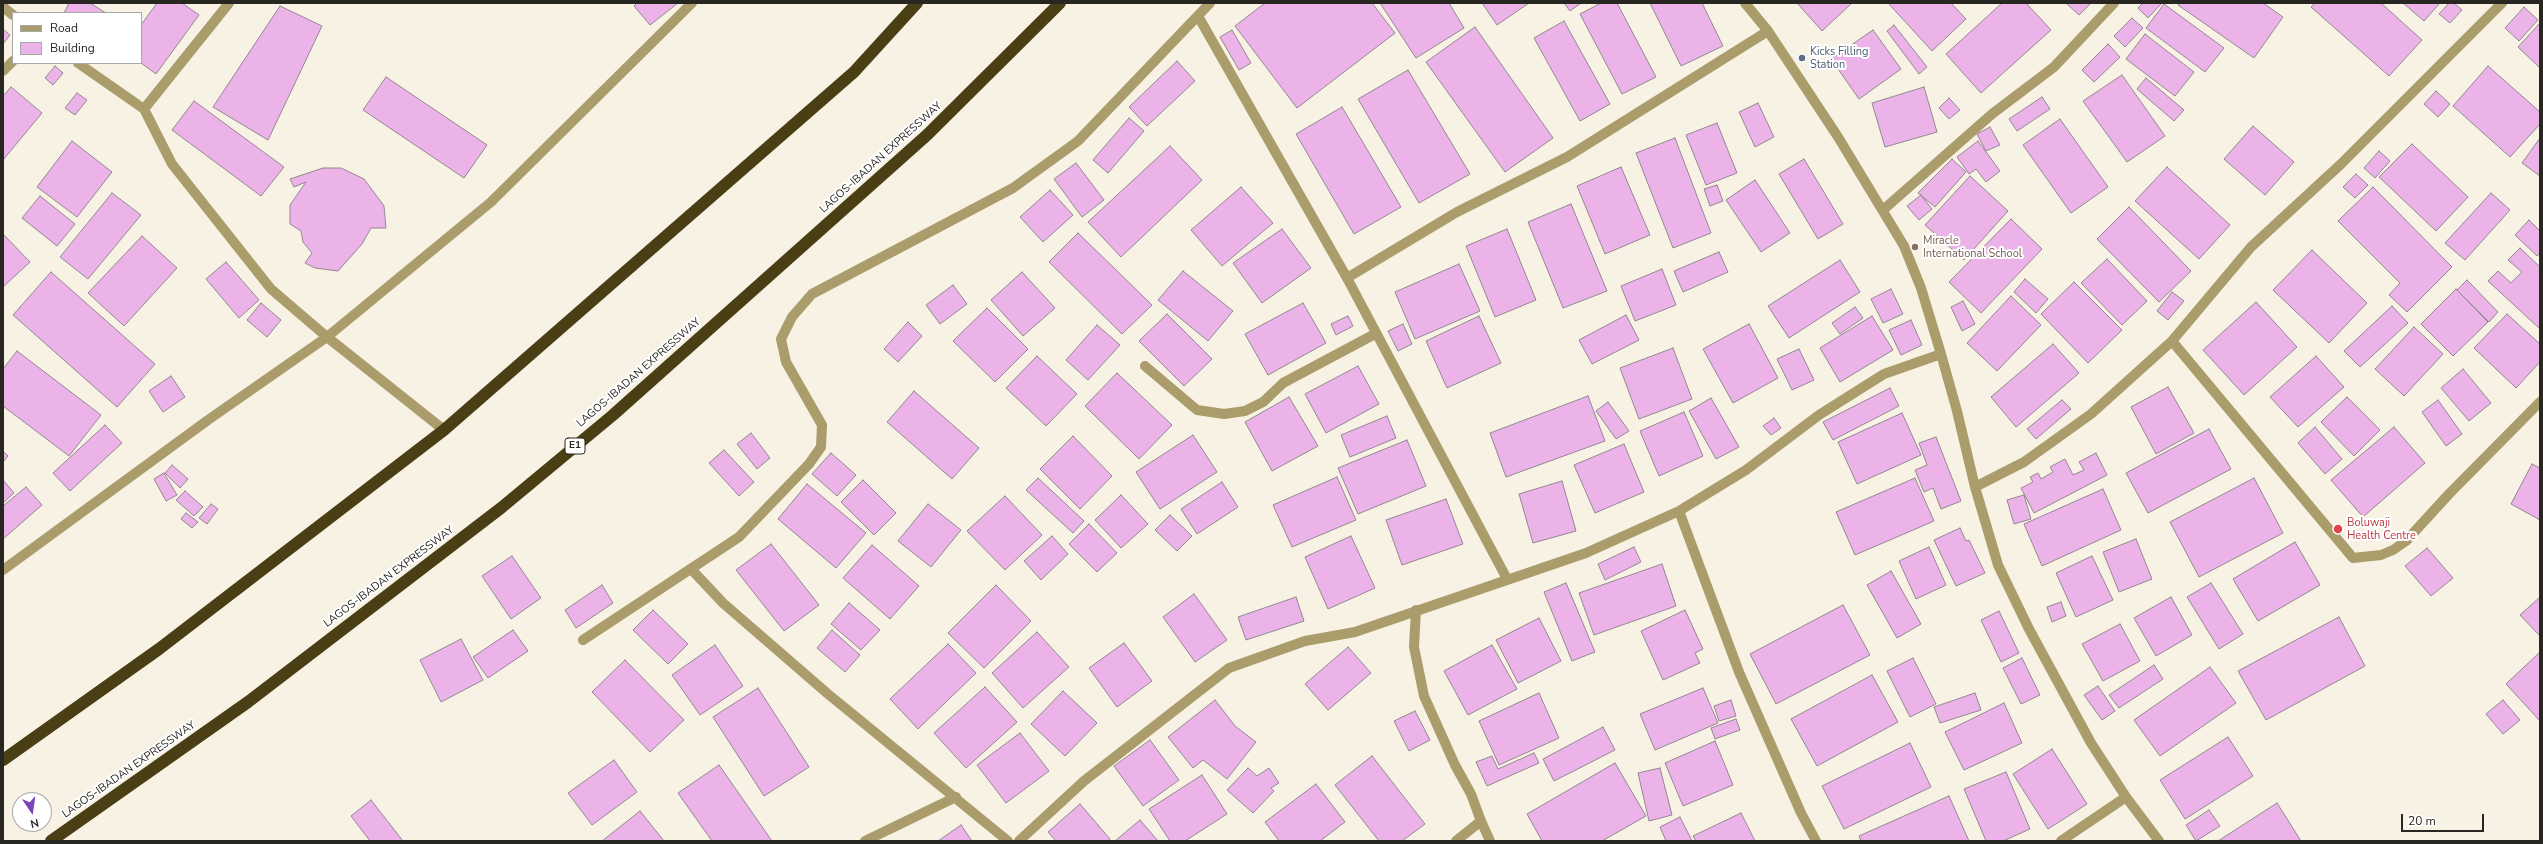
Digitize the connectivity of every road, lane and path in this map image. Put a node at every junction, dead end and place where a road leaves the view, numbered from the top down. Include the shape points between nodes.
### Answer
1 (229, 3) edge
2 (692, 3) edge
3 (917, 3) edge
4 (1060, 3) edge
5 (1210, 3) edge
6 (1745, 3) edge
7 (2114, 3) edge
8 (2502, 3) edge
9 (3, 7) edge
10 (12, 14) edge
11 (1198, 16) junction
12 (1768, 32) junction
13 (12, 62) edge
14 (79, 64) edge
15 (3, 71) edge
16 (144, 109) junction
17 (1883, 210) junction
18 (1347, 278) junction
19 (1375, 334) junction
20 (327, 337) junction
21 (2172, 341) junction
22 (1941, 354) junction
23 (1145, 366) dead end
24 (2540, 402) edge
25 (444, 430) junction
26 (1975, 487) junction
27 (1679, 512) junction
28 (3, 570) edge
29 (692, 570) junction
30 (1507, 579) junction
31 (1416, 610) junction
32 (583, 640) dead end
33 (3, 760) edge
34 (956, 797) junction
35 (2126, 797) junction
36 (1481, 821) junction
37 (50, 841) edge
38 (865, 841) edge
39 (1008, 841) edge
40 (1019, 841) edge
41 (1456, 841) edge
42 (1490, 841) edge
43 (1816, 841) edge
44 (2061, 841) edge
45 (2159, 841) edge

1 - 16 street
2 - 20 street via 491,202
3 - 25 highway via 854,72
4 - 37 highway, LAGOS-IBADAN EXPRESSWAY / E1 via 927,135 613,415 501,508 248,702
5 - 11 street
6 - 12 street
7 - 17 street via 2054,67 1992,114
8 - 21 street via 2341,164 2251,246
9 - 10 street
11 - 18 street
11 - 29 street via 1078,141 1013,188 812,294 792,317 781,339 786,362 822,425 821,447 809,464 739,538
12 - 17 street
12 - 18 street via 1567,157 1457,212
13 - 15 street
14 - 16 street
16 - 20 street via 172,164 271,289
17 - 22 street via 1904,246 1921,288
18 - 19 street
19 - 23 street via 1283,383 1263,402 1245,411 1224,414 1197,410
19 - 30 street
20 - 25 street
20 - 28 street via 208,420
21 - 24 street via 2353,558 2381,555 2406,541 2448,494
21 - 26 street via 2091,414 2024,462
22 - 26 street
22 - 27 street via 1884,374 1819,415 1746,470
25 - 33 highway via 159,649
26 - 35 street via 1998,564 2029,629 2091,743
27 - 30 street via 1586,553
27 - 43 street via 1739,672 1801,813
29 - 32 street
29 - 34 street via 724,602 828,694
30 - 31 street
31 - 36 street via 1414,647 1424,696 1455,766 1471,794
31 - 40 street via 1355,632 1305,641 1229,668 1084,781
34 - 38 street
34 - 39 street
35 - 44 street
35 - 45 street
36 - 41 street
36 - 42 street

